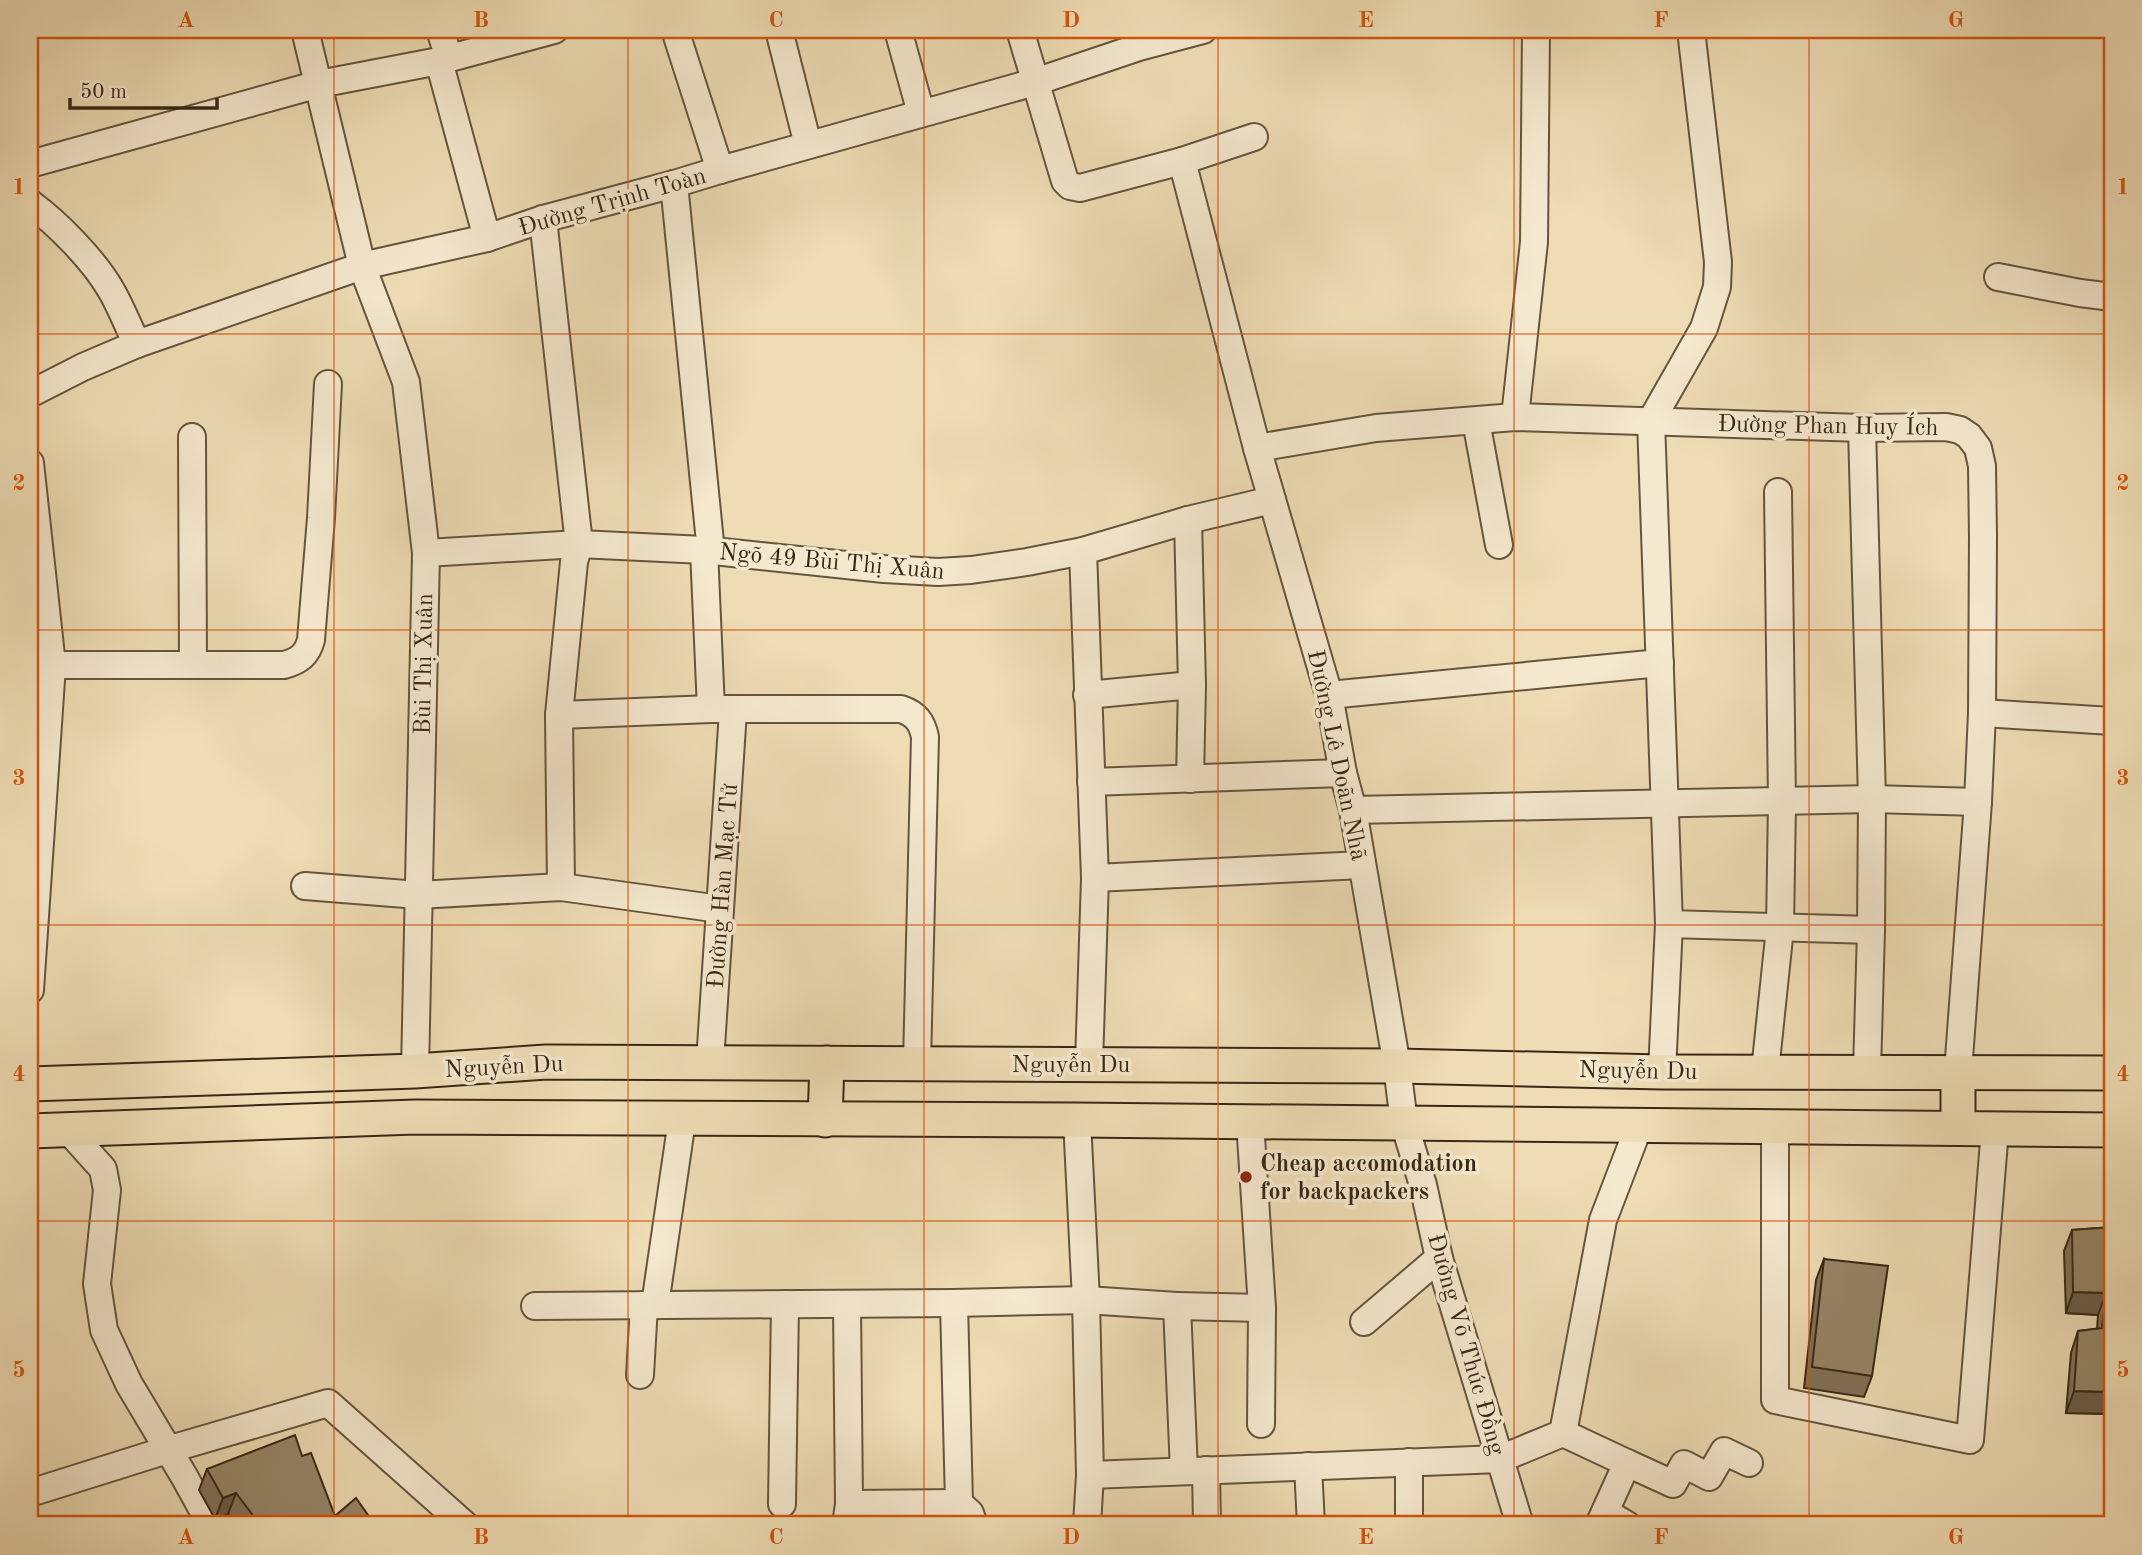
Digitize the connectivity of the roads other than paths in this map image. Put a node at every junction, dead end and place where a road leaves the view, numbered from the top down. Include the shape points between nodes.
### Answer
1 (305, 30) edge
2 (440, 30) edge
3 (675, 30) edge
4 (779, 30) edge
5 (898, 30) edge
6 (1020, 30) edge
7 (1203, 30) edge
8 (1536, 30) edge
9 (1691, 30) edge
10 (548, 31) edge
11 (1136, 39) edge
12 (444, 59) junction
13 (1035, 82) junction
14 (319, 84) junction
15 (921, 113) junction
16 (1254, 136) dead end
17 (808, 145) junction
18 (1182, 161) junction
19 (30, 164) edge
20 (720, 170) junction
21 (674, 184) junction
22 (30, 203) edge
23 (543, 219) junction
24 (488, 238) junction
25 (362, 266) junction
26 (1998, 277) dead end
27 (2112, 297) edge
28 (136, 344) junction
29 (328, 384) dead end
30 (30, 394) edge
31 (1515, 417) junction
32 (1476, 421) junction
33 (1651, 421) junction
34 (1862, 428) junction
35 (192, 437) dead end
36 (1257, 448) junction
37 (30, 463) edge
38 (1778, 492) dead end
39 (1272, 500) junction
40 (1188, 520) junction
41 (579, 544) junction
42 (1499, 545) dead end
43 (707, 551) junction
44 (1083, 551) junction
45 (426, 553) junction
46 (1660, 663) junction
47 (193, 664) junction
48 (41, 665) edge
49 (1192, 685) junction
50 (1087, 695) junction
51 (1329, 695) junction
52 (722, 710) junction
53 (1982, 713) junction
54 (559, 715) junction
55 (2112, 721) edge
56 (1343, 773) junction
57 (1190, 779) junction
58 (1091, 782) junction
59 (1872, 799) junction
60 (1665, 802) junction
61 (1782, 802) junction
62 (1979, 802) junction
63 (1353, 810) junction
64 (1362, 865) junction
65 (1095, 878) junction
66 (305, 886) dead end
67 (561, 887) junction
68 (418, 895) junction
69 (720, 909) junction
70 (1669, 924) junction
71 (1780, 928) junction
72 (1871, 930) junction
73 (30, 990) edge
74 (710, 1062) junction
75 (827, 1063) junction
76 (917, 1063) junction
77 (1089, 1064) junction
78 (1397, 1066) junction
79 (415, 1071) junction
80 (1765, 1071) junction
81 (1662, 1072) junction
82 (1867, 1072) junction
83 (1958, 1072) junction
84 (2112, 1073) edge
85 (30, 1084) edge
86 (415, 1117) junction
87 (682, 1120) junction
88 (825, 1120) junction
89 (1077, 1120) junction
90 (1250, 1121) junction
91 (1404, 1123) junction
92 (1639, 1126) junction
93 (1775, 1127) junction
94 (1958, 1128) junction
95 (67, 1129) junction
96 (1995, 1129) junction
97 (30, 1130) edge
98 (2112, 1130) edge
99 (1439, 1258) junction
100 (1086, 1300) junction
101 (954, 1303) junction
102 (785, 1304) junction
103 (847, 1304) junction
104 (649, 1305) junction
105 (535, 1306) dead end
106 (1177, 1306) junction
107 (1262, 1308) junction
108 (1364, 1322) dead end
109 (640, 1375) dead end
110 (1261, 1424) dead end
111 (1563, 1433) junction
112 (167, 1450) junction
113 (1500, 1458) junction
114 (1409, 1462) junction
115 (1627, 1462) junction
116 (1749, 1463) dead end
117 (1308, 1466) junction
118 (1195, 1470) junction
119 (1090, 1475) junction
120 (30, 1493) edge
121 (959, 1503) junction
122 (782, 1504) dead end
123 (847, 1515) edge
124 (1610, 1521) edge
125 (203, 1523) edge
126 (455, 1523) edge
127 (974, 1525) edge
128 (1087, 1525) edge
129 (1207, 1525) edge
130 (1311, 1525) edge
131 (1409, 1525) edge
132 (1520, 1525) edge

1 - 14 street, Bùi Thị Xuân
2 - 12 street
3 - 20 street
4 - 17 street
5 - 15 street
6 - 13 street
7 - 11 street, Đường Trịnh Toàn
8 - 31 street via 1534,242
9 - 33 street via 1718,262 1717,287 1704,328
10 - 12 street
11 - 13 street, Đường Trịnh Toàn
12 - 14 street
12 - 24 street
13 - 15 street, Đường Trịnh Toàn
13 - 18 street via 1070,186 1080,188
14 - 19 street
14 - 25 street, Bùi Thị Xuân
15 - 17 street, Đường Trịnh Toàn
16 - 18 street
17 - 20 street, Đường Trịnh Toàn
18 - 36 street, Đường Lê Doãn Nhã
20 - 21 street, Đường Trịnh Toàn
21 - 23 street, Đường Trịnh Toàn
21 - 43 street, Đường Hàn Mạc Tử
22 - 28 street via 61,230 111,289
23 - 24 street, Đường Trịnh Toàn
23 - 41 street
24 - 25 street, Đường Trịnh Toàn
25 - 28 street, Đường Trịnh Toàn
25 - 45 street, Bùi Thị Xuân via 406,382
26 - 27 street
28 - 30 street, Đường Trịnh Toàn
29 - 47 street via 309,648 284,665
31 - 32 street, Đường Phan Huy Ích
31 - 33 street, Đường Phan Huy Ích
32 - 36 street, Đường Phan Huy Ích via 1376,428
32 - 42 street
33 - 34 street, Đường Phan Huy Ích
33 - 46 street
34 - 53 street, Đường Phan Huy Ích via 1954,428 1978,448 1982,466
34 - 59 street
35 - 47 street
36 - 39 street, Đường Lê Doãn Nhã
37 - 48 street
38 - 61 street
39 - 40 street, Ngõ 49 Bùi Thị Xuân
39 - 51 street, Đường Lê Doãn Nhã
40 - 44 street, Ngõ 49 Bùi Thị Xuân
40 - 49 street
41 - 43 street, Ngõ 49 Bùi Thị Xuân
41 - 45 street, Ngõ 49 Bùi Thị Xuân
41 - 54 street
43 - 44 street, Ngõ 49 Bùi Thị Xuân via 938,572
43 - 52 street, Đường Hàn Mạc Tử
44 - 50 street
45 - 68 street, Bùi Thị Xuân
46 - 51 street
46 - 60 street
47 - 48 street
48 - 73 street
49 - 50 street
49 - 57 street
50 - 58 street
51 - 56 street, Đường Lê Doãn Nhã
52 - 54 street
52 - 69 street, Đường Hàn Mạc Tử
52 - 76 street via 901,709 910,712 923,728
53 - 55 street
53 - 62 street, Đường Phan Huy Ích
54 - 67 street
56 - 57 street
56 - 63 street, Đường Lê Doãn Nhã
57 - 58 street
58 - 65 street
59 - 61 street
59 - 62 street
59 - 72 street
60 - 61 street
60 - 63 street
60 - 70 street
61 - 71 street
62 - 83 street, Đường Phan Huy Ích
63 - 64 street, Đường Lê Doãn Nhã
64 - 65 street
64 - 78 street, Đường Lê Doãn Nhã
65 - 77 street
66 - 68 street
67 - 68 street
67 - 69 street
68 - 79 street, Bùi Thị Xuân
69 - 74 street, Đường Hàn Mạc Tử
70 - 71 street
70 - 81 street
71 - 72 street
71 - 80 street
72 - 82 street
74 - 75 main road, Nguyễn Du
74 - 79 main road, Nguyễn Du via 546,1062
75 - 76 main road, Nguyễn Du
75 - 88 main road
76 - 77 main road, Nguyễn Du
77 - 78 main road, Nguyễn Du
78 - 81 main road, Nguyễn Du
78 - 91 street, Đường Lê Doãn Nhã
79 - 85 main road, Nguyễn Du
79 - 86 main road
80 - 81 main road, Nguyễn Du
80 - 82 main road, Nguyễn Du
82 - 83 main road, Nguyễn Du
83 - 84 main road, Nguyễn Du
83 - 94 main road
86 - 87 main road, Nguyễn Du
86 - 95 main road, Nguyễn Du
87 - 88 main road, Nguyễn Du
87 - 104 street
88 - 89 main road, Nguyễn Du
89 - 90 main road, Nguyễn Du
89 - 100 street
90 - 91 main road, Nguyễn Du
90 - 107 street
91 - 92 main road, Nguyễn Du
91 - 99 street, Đường Võ Thúc Đồng
92 - 93 main road, Nguyễn Du
92 - 111 street via 1603,1220
93 - 94 main road, Nguyễn Du
93 - 96 street via 1776,1400 1970,1440
94 - 96 main road, Nguyễn Du
95 - 97 main road, Nguyễn Du
95 - 112 street via 103,1169 107,1190 97,1284 104,1330
96 - 98 main road, Nguyễn Du
99 - 108 street
99 - 113 street, Đường Võ Thúc Đồng
100 - 101 street
100 - 106 street
100 - 119 street
101 - 103 street
101 - 121 street
102 - 103 street
102 - 104 street
102 - 122 street
103 - 123 street
104 - 105 street
104 - 109 street
106 - 107 street
106 - 118 street
107 - 110 street
111 - 113 street
111 - 115 street
112 - 120 street
112 - 125 street via 184,1476
112 - 126 street via 328,1404
113 - 114 street
113 - 132 street, Đường Võ Thúc Đồng
114 - 117 street
114 - 131 street
115 - 116 street via 1672,1484 1684,1464 1709,1476 1724,1451
115 - 124 street
117 - 118 street
117 - 130 street
118 - 119 street
118 - 129 street
119 - 128 street
121 - 123 street
121 - 127 street

